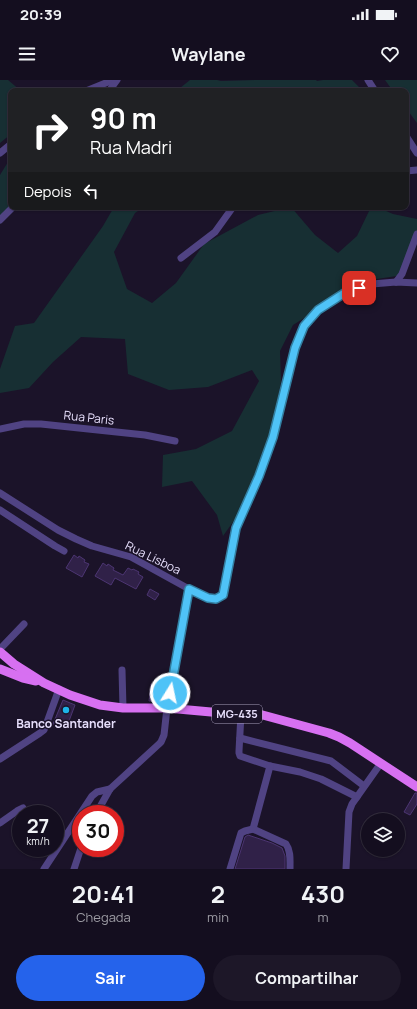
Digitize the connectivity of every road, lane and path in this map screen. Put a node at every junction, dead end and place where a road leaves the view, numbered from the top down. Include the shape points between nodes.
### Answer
1 (113, 80) edge
2 (93, 88) edge
3 (409, 141) edge
4 (8, 147) edge
5 (417, 153) edge
6 (0, 154) edge
7 (10, 210) edge
8 (231, 210) edge
9 (0, 220) edge
10 (417, 234) edge
11 (180, 258) dead end
12 (396, 282) junction
13 (417, 283) edge
14 (0, 429) edge
15 (175, 442) dead end
16 (0, 493) edge
17 (0, 510) edge
18 (64, 551) dead end
19 (189, 589) junction
20 (24, 624) dead end
21 (0, 649) edge
22 (0, 652) edge
23 (0, 669) edge
24 (122, 670) dead end
25 (44, 683) junction
26 (59, 689) junction
27 (123, 708) junction
28 (167, 708) junction
29 (241, 714) junction
30 (240, 738) junction
31 (0, 759) edge
32 (381, 763) junction
33 (270, 766) junction
34 (364, 786) junction
35 (417, 787) edge
36 (110, 789) junction
37 (356, 797) junction
38 (101, 805) edge
39 (12, 815) edge
40 (0, 823) edge
41 (253, 829) junction
42 (78, 857) edge
43 (44, 869) edge
44 (74, 869) edge
45 (230, 869) edge
46 (290, 869) edge
47 (346, 869) edge

1 - 2 street
3 - 5 street
4 - 6 street
7 - 9 street
8 - 11 street via 215,232
10 - 12 street via 402,274
12 - 13 street
12 - 19 street via 372,284 346,292 318,310 304,326 295,348 273,437 236,528 223,595 216,599 208,598
14 - 15 street, Rua Paris via 40,424
16 - 19 street, Rua Lisboa via 58,530 92,546 131,557
17 - 18 street
19 - 28 street, Rua Lisboa
20 - 21 street
22 - 25 main road, MG-435
23 - 25 main road
24 - 27 street
25 - 26 main road, MG-435
26 - 27 main road, MG-435 via 100,705
26 - 31 street via 44,730
27 - 28 main road, MG-435
28 - 29 main road, MG-435
28 - 36 street, Rua Lisboa via 161,742
29 - 30 street
29 - 32 main road, MG-435 via 259,714 329,733
30 - 33 street via 239,755
30 - 34 street via 331,761
32 - 34 street
32 - 35 main road, MG-435
33 - 37 street via 316,777
33 - 41 street
34 - 37 street
36 - 38 street
36 - 43 street via 92,796
37 - 47 street via 349,812
39 - 40 street
41 - 45 street via 241,833
41 - 46 street via 288,846
42 - 44 street

